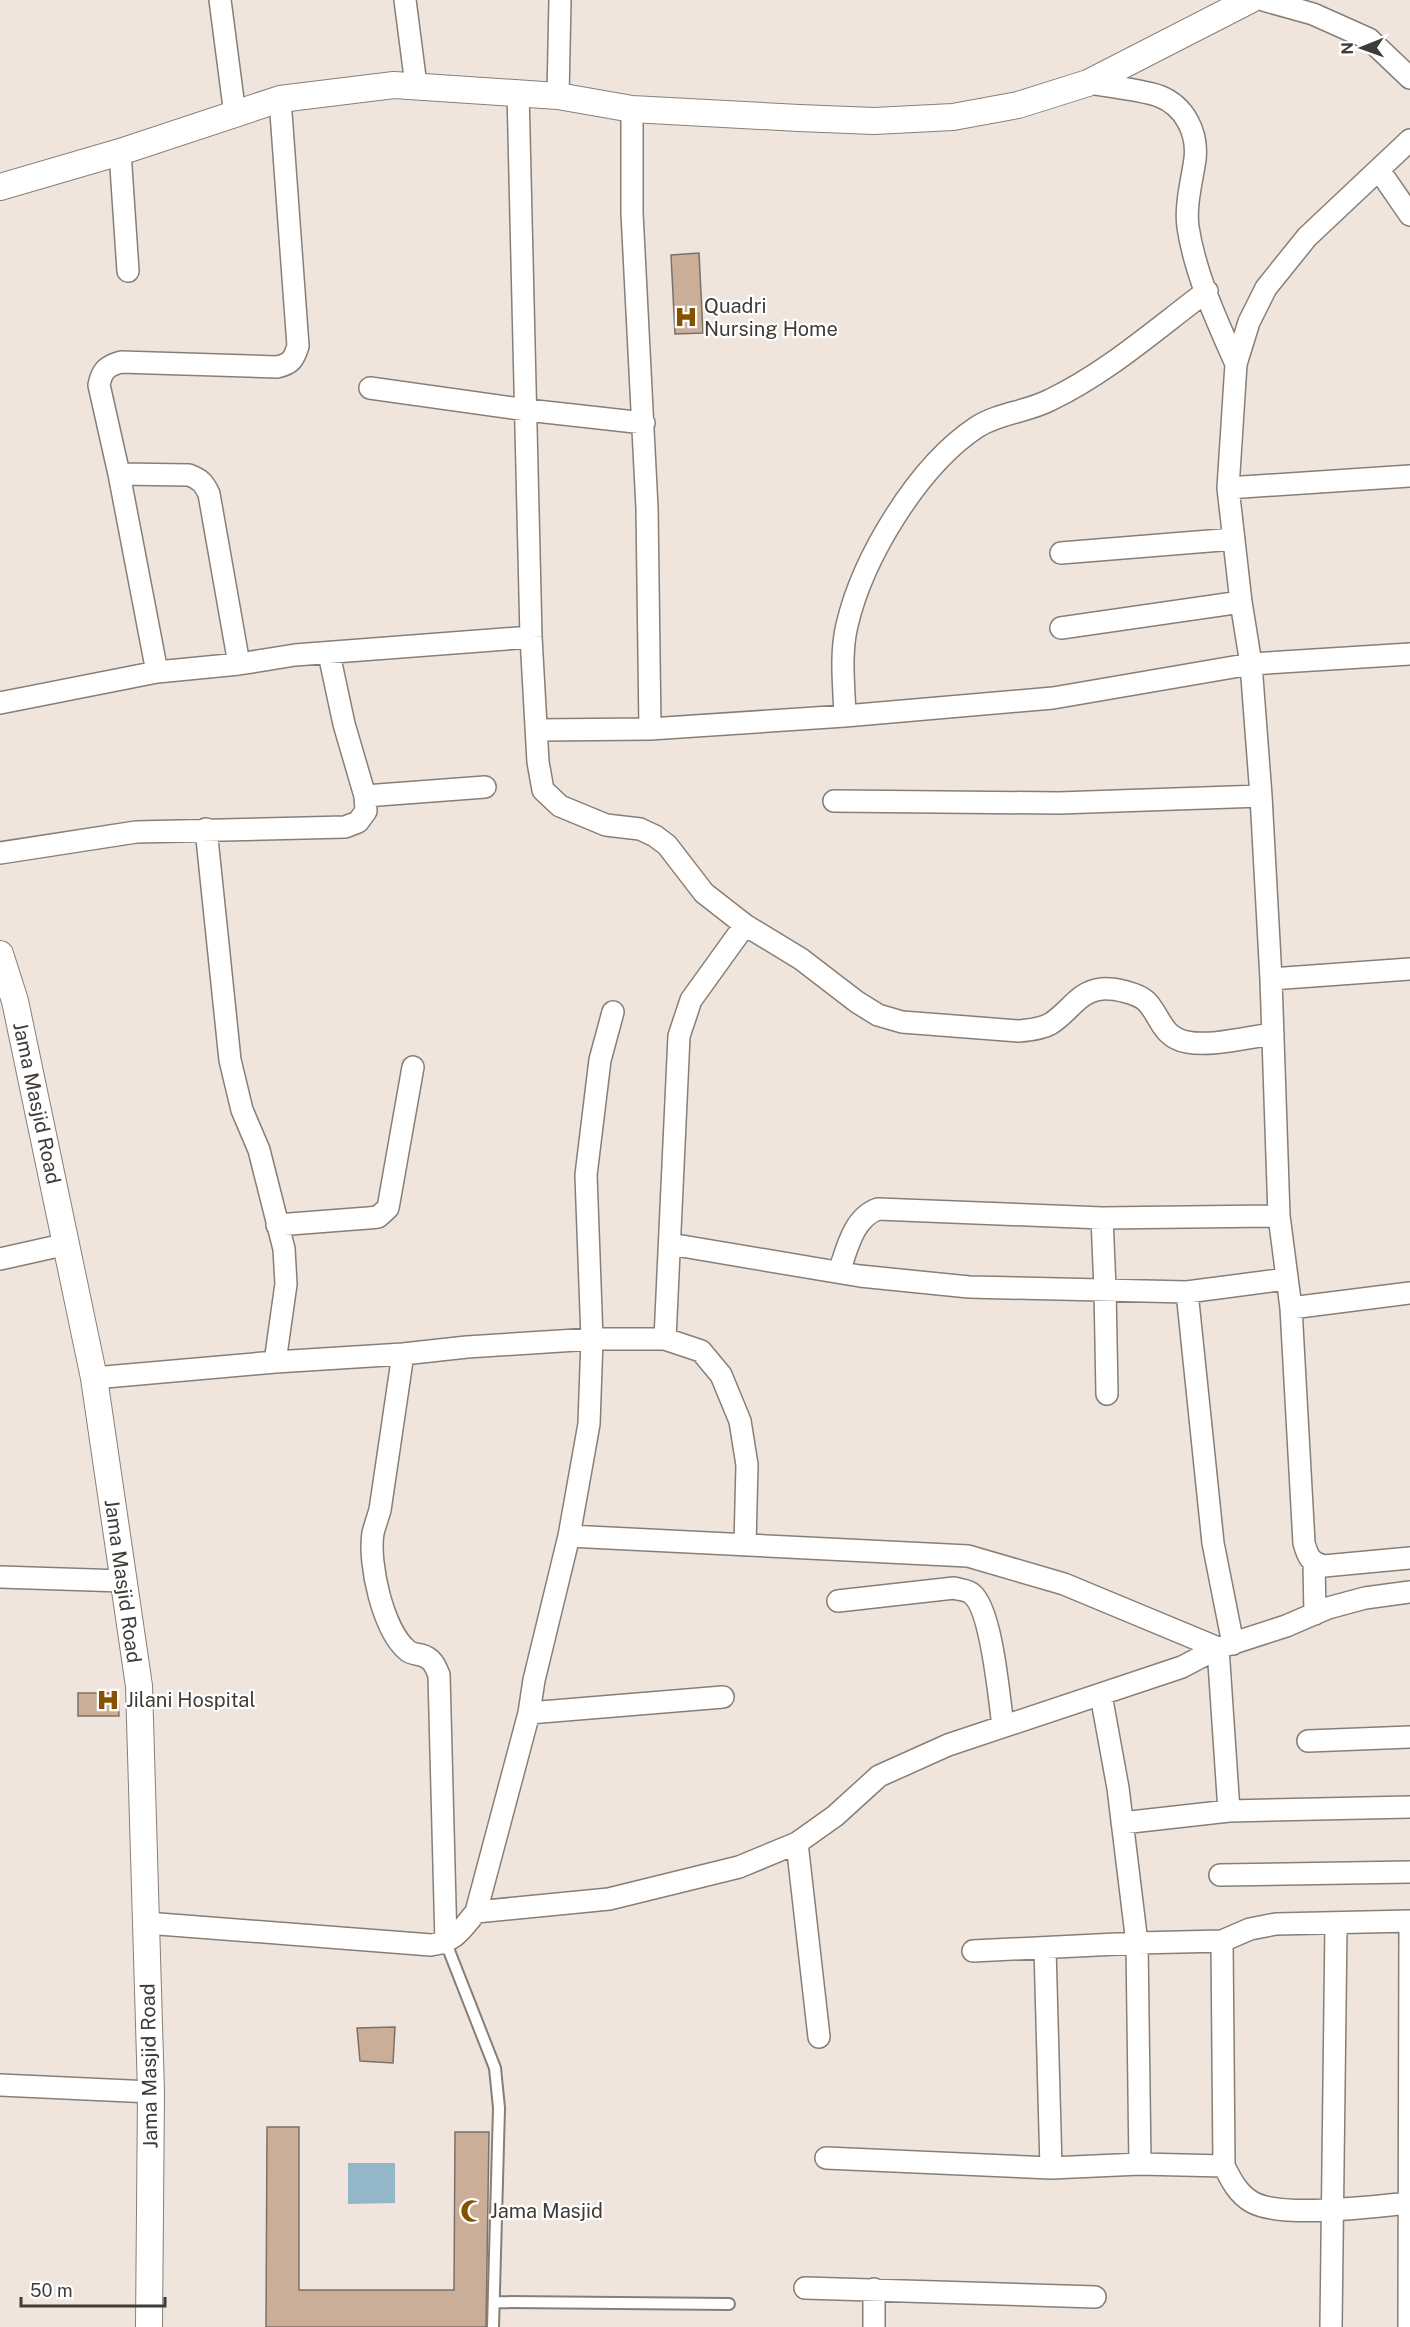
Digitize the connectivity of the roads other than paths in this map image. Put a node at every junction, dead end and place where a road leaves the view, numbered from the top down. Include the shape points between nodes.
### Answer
1 (220, 0) edge
2 (405, 0) edge
3 (560, 0) edge
4 (1250, 0) edge
5 (1263, 0) edge
6 (1410, 78) edge
7 (1088, 83) junction
8 (416, 85) junction
9 (518, 92) junction
10 (558, 96) junction
11 (280, 99) junction
12 (632, 109) junction
13 (235, 115) junction
14 (1410, 140) edge
15 (120, 152) junction
16 (1380, 170) junction
17 (0, 188) edge
18 (1410, 215) edge
19 (128, 271) dead end
20 (1207, 291) junction
21 (1236, 364) junction
22 (370, 388) dead end
23 (527, 410) junction
24 (644, 423) junction
25 (119, 474) junction
26 (1410, 477) edge
27 (1228, 488) junction
28 (1234, 539) junction
29 (1061, 553) dead end
30 (1241, 602) junction
31 (1061, 628) dead end
32 (531, 637) junction
33 (329, 654) junction
34 (1410, 654) edge
35 (239, 664) junction
36 (1251, 664) junction
37 (157, 672) junction
38 (0, 703) edge
39 (844, 716) junction
40 (650, 729) junction
41 (537, 730) junction
42 (485, 787) dead end
43 (365, 796) junction
44 (1261, 796) junction
45 (834, 801) dead end
46 (206, 829) junction
47 (0, 853) edge
48 (745, 926) junction
49 (0, 954) edge
50 (1410, 969) edge
51 (1271, 979) junction
52 (613, 1012) dead end
53 (1273, 1034) junction
54 (413, 1067) dead end
55 (1279, 1216) junction
56 (1102, 1218) junction
57 (277, 1225) junction
58 (67, 1244) junction
59 (670, 1244) junction
60 (0, 1259) edge
61 (839, 1272) junction
62 (1286, 1279) junction
63 (1105, 1290) junction
64 (1187, 1292) junction
65 (1410, 1293) edge
66 (1291, 1308) junction
67 (665, 1339) junction
68 (592, 1340) junction
69 (403, 1354) junction
70 (275, 1362) junction
71 (94, 1378) junction
72 (1107, 1394) dead end
73 (569, 1536) junction
74 (745, 1545) junction
75 (1410, 1558) edge
76 (1314, 1563) junction
77 (0, 1577) edge
78 (123, 1581) junction
79 (1410, 1592) edge
80 (838, 1601) dead end
81 (1315, 1614) junction
82 (1226, 1646) junction
83 (1101, 1695) junction
84 (723, 1697) dead end
85 (529, 1713) junction
86 (1004, 1726) junction
87 (1410, 1737) edge
88 (1308, 1741) dead end
89 (1410, 1808) edge
90 (1229, 1811) junction
91 (1122, 1823) junction
92 (797, 1843) junction
93 (1410, 1872) edge
94 (1220, 1875) dead end
95 (476, 1912) junction
96 (1410, 1921) edge
97 (146, 1923) junction
98 (1336, 1924) junction
99 (1222, 1941) junction
100 (446, 1943) junction
101 (1137, 1943) junction
102 (1045, 1948) junction
103 (973, 1951) dead end
104 (819, 2037) dead end
105 (0, 2085) edge
106 (151, 2092) junction
107 (826, 2158) dead end
108 (1140, 2164) junction
109 (1224, 2166) junction
110 (1052, 2168) junction
111 (1410, 2203) edge
112 (1332, 2210) junction
113 (805, 2288) dead end
114 (874, 2289) junction
115 (1095, 2297) dead end
116 (494, 2302) junction
117 (729, 2304) dead end
118 (149, 2327) edge
119 (493, 2327) edge
120 (874, 2327) edge
121 (1331, 2327) edge
122 (1408, 2327) edge

1 - 13 street
2 - 8 street
3 - 10 street
4 - 7 street
5 - 6 street via 1313,14 1369,39
7 - 12 street via 1018,105 953,117 873,121
7 - 20 street via 1160,97 1183,113 1193,132 1195,156 1188,224
8 - 9 street
8 - 11 street
9 - 10 street
9 - 23 street
10 - 12 street
11 - 13 street
11 - 25 street via 298,346 294,358 277,367 120,362 108,366 99,384
12 - 24 street via 632,213
13 - 15 street
14 - 16 street
15 - 17 street
15 - 19 street
16 - 18 street
16 - 21 street via 1307,237 1266,288
20 - 21 street
20 - 39 street via 1097,373 1049,401 978,426 939,459 898,513 864,571 843,651
21 - 27 street
22 - 23 street
23 - 24 street
23 - 32 street
24 - 40 street
25 - 35 street via 189,475 204,483
25 - 37 street
26 - 27 street
27 - 28 street
28 - 29 street
28 - 30 street
30 - 31 street
30 - 36 street
32 - 33 street
32 - 41 street
33 - 35 street
33 - 43 street
34 - 36 street
35 - 37 street
36 - 39 street via 1053,698
36 - 44 street
37 - 38 street
39 - 40 street
40 - 41 street
41 - 48 street via 543,790 560,806 606,825 656,836 704,892
42 - 43 street
43 - 46 street via 366,811 358,822 345,827
44 - 45 street via 1059,803
44 - 51 street
46 - 47 street via 136,832
46 - 57 street via 230,1060 242,1110 259,1150
48 - 53 street via 801,959 878,1015 902,1022 1037,1029 1051,1024 1083,995 1103,989 1145,1001 1172,1037 1187,1042
48 - 59 street via 691,1000 679,1036
49 - 58 street, Jama Masjid Road via 15,1001
50 - 51 street
51 - 53 street
52 - 68 street via 600,1060 586,1175
53 - 55 street
54 - 57 street via 388,1208 368,1218
55 - 56 street
55 - 62 street
56 - 61 street via 878,1209 857,1225
56 - 63 street
57 - 70 street via 284,1249 285,1284
58 - 60 street
58 - 71 street, Jama Masjid Road
59 - 61 street
59 - 67 street
61 - 63 street via 969,1287
62 - 64 street
62 - 66 street
63 - 64 street
63 - 72 street
64 - 82 street
65 - 66 street
66 - 76 street via 1304,1543
67 - 68 street
67 - 74 street via 701,1351 722,1375 740,1421 747,1465
68 - 69 street
68 - 73 street via 589,1425
69 - 70 street
69 - 100 street via 380,1510 373,1533 372,1563 394,1636 409,1653 432,1660 439,1675
70 - 71 street
71 - 78 street, Jama Masjid Road
73 - 74 street
73 - 85 street
74 - 82 street via 968,1556 1064,1584
75 - 76 street via 1324,1566
76 - 81 street
77 - 78 street
78 - 97 street, Jama Masjid Road via 139,1686
79 - 81 street via 1365,1598
80 - 86 street via 954,1588 971,1593 981,1605 989,1632
81 - 82 street
82 - 83 street via 1182,1667
82 - 90 street
83 - 86 street
83 - 91 street
84 - 85 street
85 - 95 street
86 - 92 street via 948,1745 879,1776
87 - 88 street
89 - 90 street
90 - 91 street
91 - 101 street
92 - 95 street via 739,1867 609,1899
92 - 104 street
93 - 94 street
95 - 100 street via 456,1937
96 - 98 street
96 - 111 street
97 - 100 street
97 - 106 street, Jama Masjid Road
98 - 99 street via 1276,1924 1250,1929
98 - 112 street
99 - 101 street
99 - 109 street
100 - 116 lane via 495,2068 499,2108
101 - 102 street
101 - 108 street
102 - 103 street
102 - 110 street
105 - 106 street
106 - 118 street, Jama Masjid Road
107 - 110 street
108 - 109 street
108 - 110 street
109 - 112 street via 1234,2187 1252,2203 1277,2210
111 - 112 street
111 - 122 street
112 - 121 street
113 - 114 street
114 - 115 street
114 - 120 street
116 - 117 lane
116 - 119 lane

